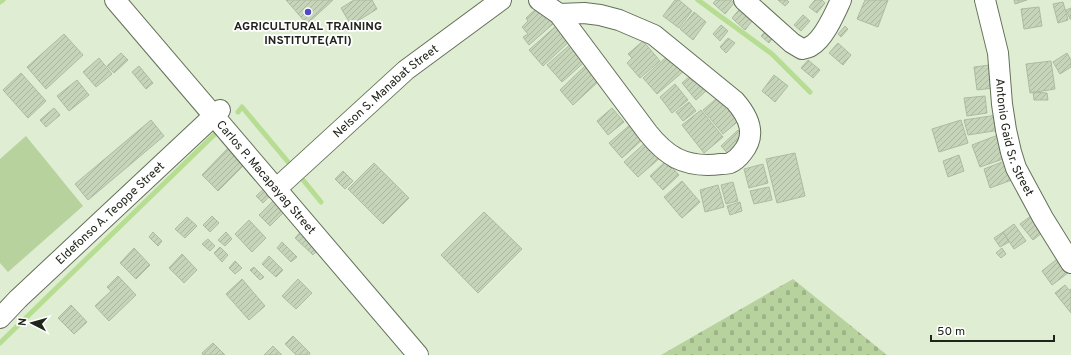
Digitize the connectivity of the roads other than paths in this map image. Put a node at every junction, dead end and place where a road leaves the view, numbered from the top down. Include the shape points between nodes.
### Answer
1 (115, 0) edge
2 (501, 0) edge
3 (539, 0) edge
4 (744, 0) edge
5 (841, 0) edge
6 (985, 0) edge
7 (559, 14) junction
8 (217, 113) junction
9 (276, 189) junction
10 (1071, 263) edge
11 (0, 318) edge
12 (418, 355) edge

1 - 8 street, Carlos P. Macapayag Street
2 - 9 street, Nelson S. Manabat Street via 406,70
3 - 7 street
4 - 5 street via 802,49 811,47 820,38
6 - 10 street, Antonio Gaid Sr. Street via 998,53 1006,130 1016,168
7 - 7 street via 658,145 675,157 702,165 730,163 745,150 750,132 742,109 654,36 619,20 600,15
8 - 9 street, Carlos P. Macapayag Street
8 - 11 street, Eldefonso A. Teoppe Street
9 - 12 street, Carlos P. Macapayag Street

